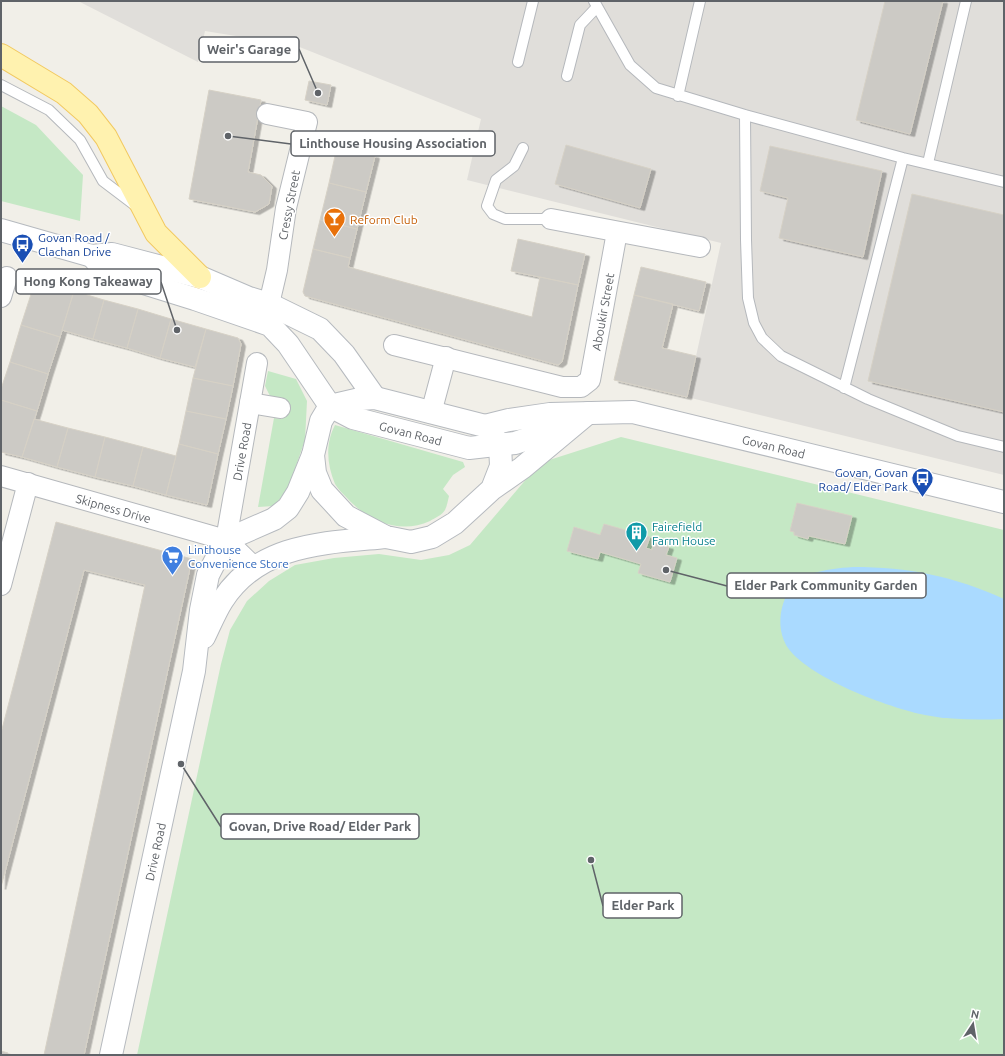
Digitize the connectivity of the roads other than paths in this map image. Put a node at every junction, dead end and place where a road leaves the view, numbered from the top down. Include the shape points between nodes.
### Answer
1 (533, 1) edge
2 (700, 1) edge
3 (966, 1) edge
4 (595, 4) edge
5 (1, 55) edge
6 (518, 62) dead end
7 (568, 76) dead end
8 (1, 84) edge
9 (678, 96) junction
10 (268, 114) dead end
11 (745, 115) junction
12 (523, 148) dead end
13 (903, 158) junction
14 (928, 164) junction
15 (1004, 182) edge
16 (145, 214) junction
17 (551, 220) joint
18 (1, 230) edge
19 (617, 232) junction
20 (700, 247) dead end
21 (92, 256) junction
22 (7, 277) dead end
23 (200, 277) junction
24 (1, 297) edge
25 (269, 304) junction
26 (270, 325) junction
27 (394, 345) dead end
28 (446, 358) junction
29 (257, 363) dead end
30 (844, 388) junction
31 (375, 398) junction
32 (250, 403) junction
33 (330, 406) junction
34 (280, 408) dead end
35 (431, 413) junction
36 (588, 413) junction
37 (485, 426) junction
38 (500, 445) junction
39 (1004, 447) edge
40 (313, 455) junction
41 (1, 476) edge
42 (28, 483) junction
43 (492, 489) junction
44 (1004, 502) edge
45 (386, 537) junction
46 (226, 540) junction
47 (254, 566) junction
48 (1, 585) edge
49 (198, 649) junction
50 (111, 1055) edge

1 - 6 lane
2 - 9 lane
3 - 14 lane
4 - 7 lane via 580,25
4 - 9 lane via 630,65 656,88
5 - 16 main road via 64,93 88,114 106,137
8 - 16 lane via 49,110 80,140 103,182
9 - 11 lane
10 - 25 street, Cressy Street via 307,122 286,208
11 - 13 lane
11 - 30 lane via 748,298 754,324 762,338 781,356
12 - 17 lane via 514,166 496,180 487,206 493,214 504,219
13 - 14 lane
13 - 30 lane
14 - 15 lane
16 - 23 main road via 156,233
17 - 19 street
18 - 21 street
19 - 20 street
19 - 28 street, Aboukir Street via 590,380 581,387 562,387
21 - 23 street via 112,254
21 - 26 street, Govan Road via 105,271
22 - 24 street
23 - 25 street
25 - 26 street
25 - 31 street via 320,329 344,354
26 - 33 street, Govan Road via 288,344
27 - 28 street
28 - 35 street, Govan Road
29 - 32 street, Drive Road
30 - 39 lane via 958,436
31 - 33 street
31 - 35 street
32 - 34 street
32 - 46 street, Drive Road
33 - 38 street, Govan Road via 353,418 469,448
33 - 40 street via 321,421
35 - 37 street
36 - 37 street, Govan Road via 550,414
36 - 38 street, Govan Road via 554,430 515,443
36 - 43 street via 522,468
36 - 44 street, Govan Road via 633,412
37 - 38 street
38 - 43 street via 501,466
40 - 45 street via 315,473 322,490 346,516
40 - 46 street via 298,492 288,508 274,519
41 - 42 street, Skipness Drive
42 - 46 street, Skipness Drive
42 - 48 street
43 - 45 street via 455,523 432,537 411,542
45 - 47 street, Drive Road via 314,545 279,553
46 - 47 street
46 - 49 street, Drive Road via 208,575 201,610
47 - 49 street, Drive Road via 222,601
49 - 50 street, Drive Road

